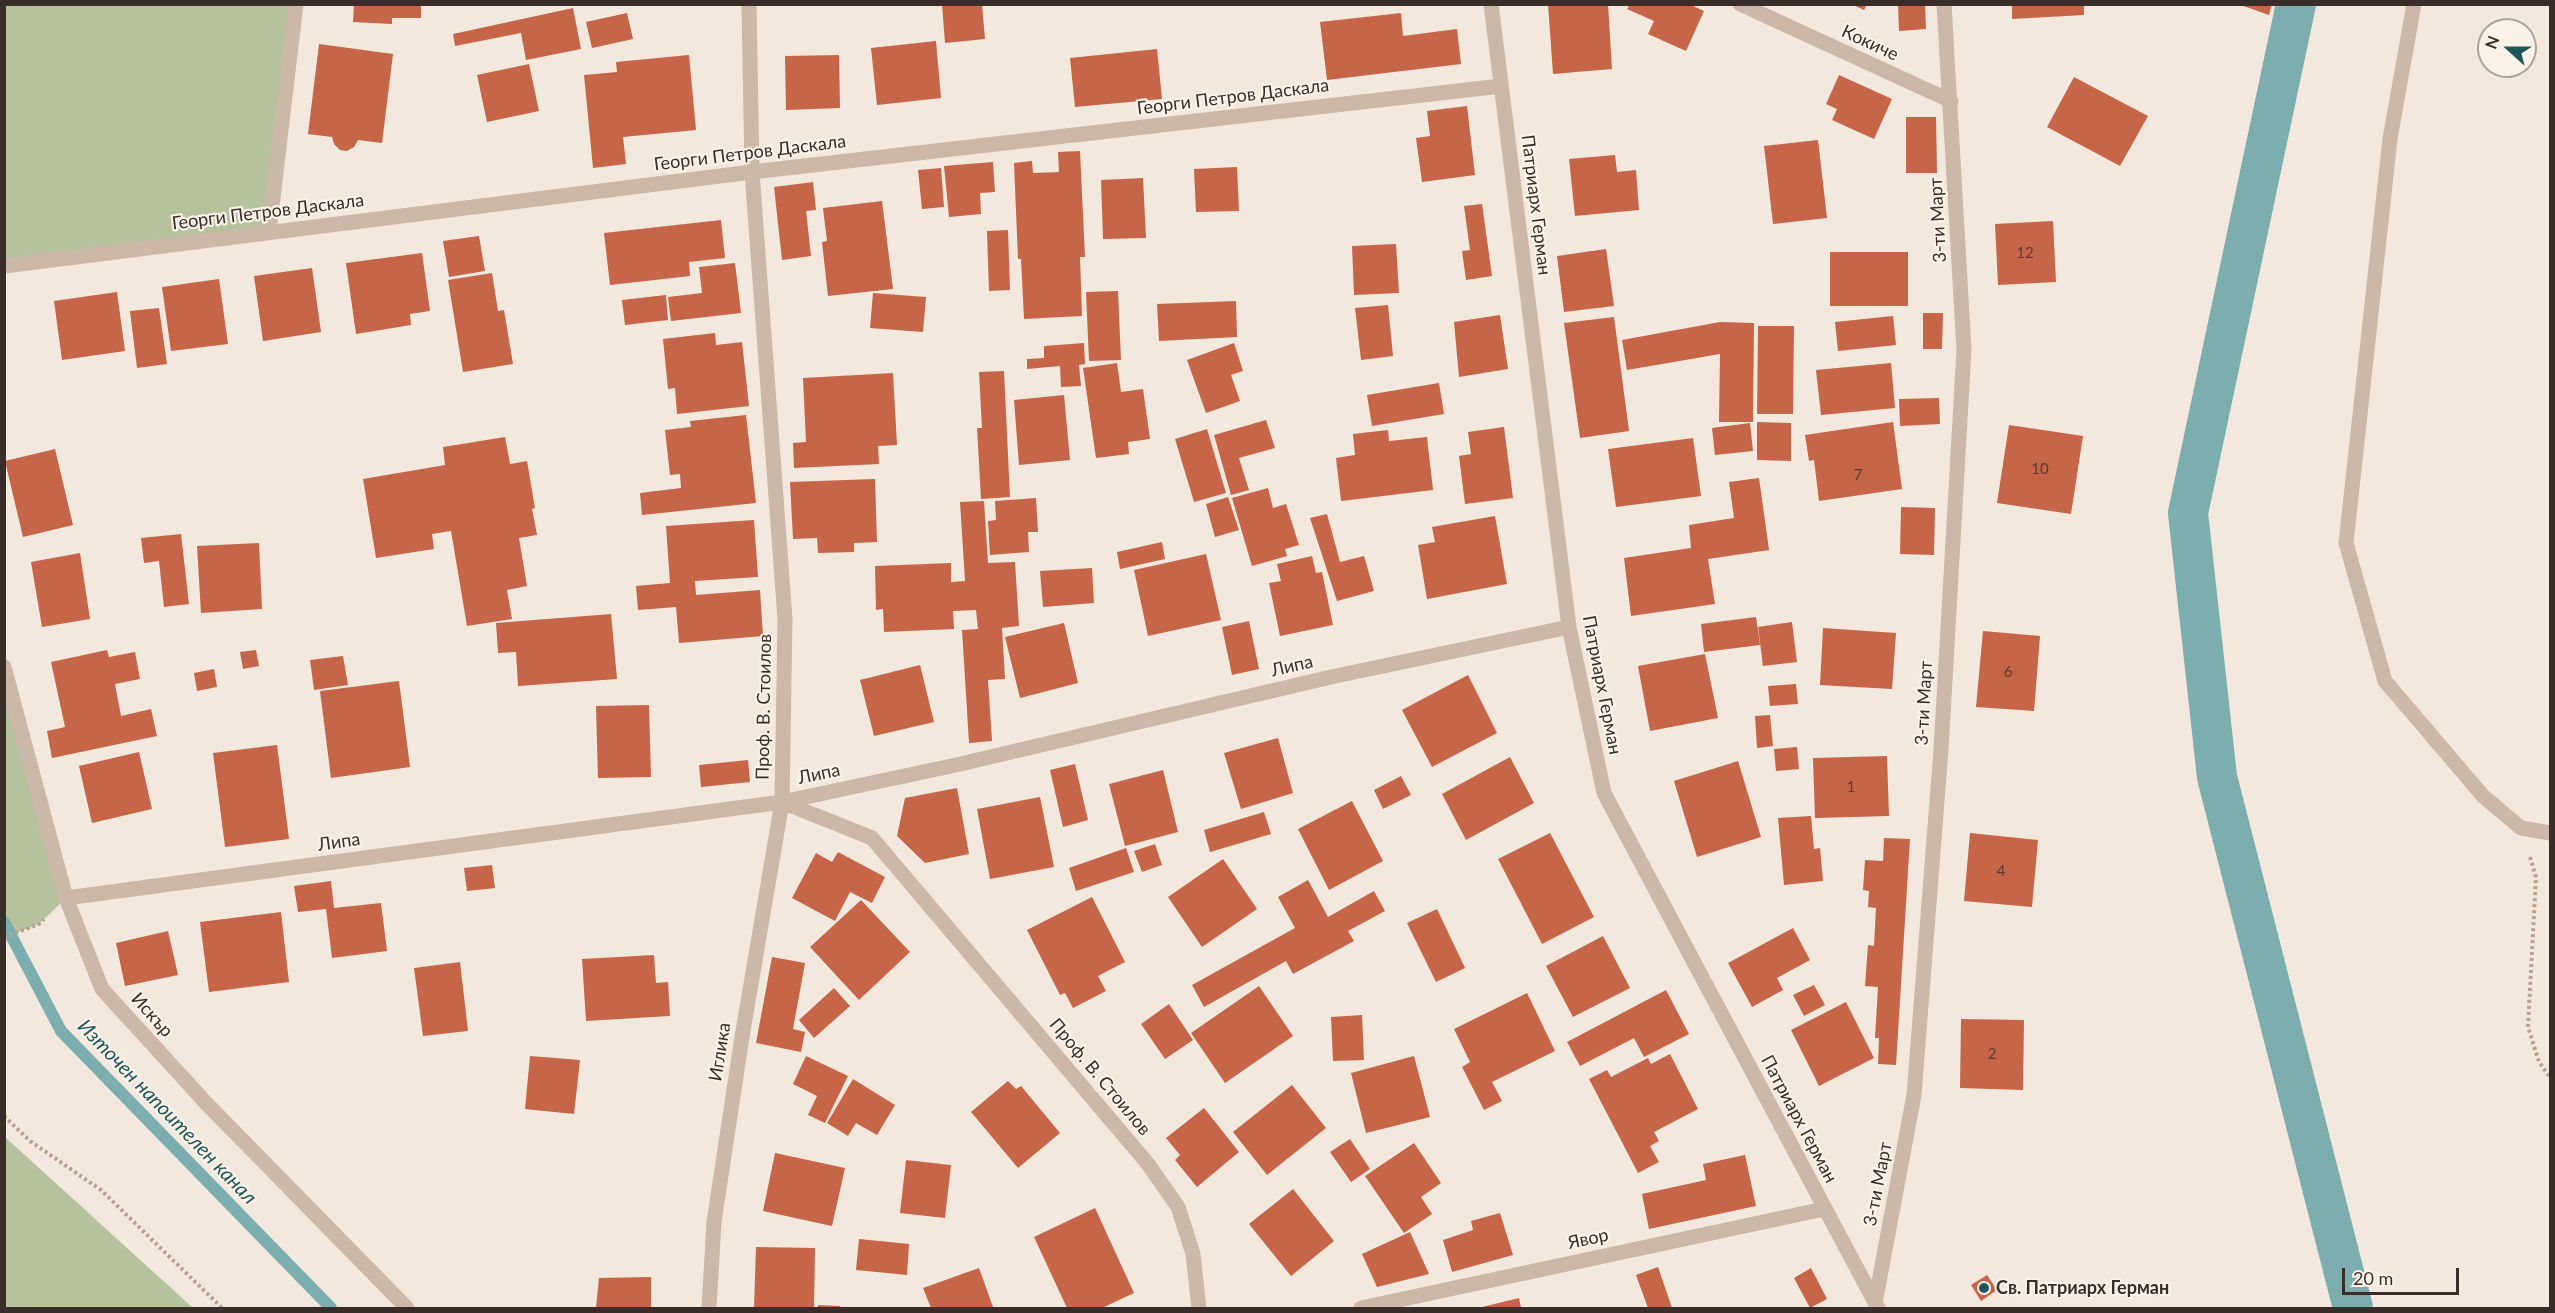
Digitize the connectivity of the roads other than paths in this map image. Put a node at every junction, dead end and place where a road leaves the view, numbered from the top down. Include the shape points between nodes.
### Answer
1 (296, 4) edge
2 (749, 4) edge
3 (1491, 4) edge
4 (1740, 4) edge
5 (1944, 4) edge
6 (2414, 4) edge
7 (1501, 86) junction
8 (1951, 101) junction
9 (752, 172) junction
10 (269, 231) junction
11 (4, 266) edge
12 (1569, 627) junction
13 (4, 667) edge
14 (782, 802) junction
15 (2550, 833) edge
16 (66, 898) junction
17 (1824, 1209) junction
18 (1879, 1307) edge
19 (407, 1308) edge
20 (709, 1308) edge
21 (1199, 1308) edge
22 (1361, 1308) edge

1 - 10 street
2 - 9 street, Проф. В. Стоилов
3 - 7 street, Патриарх Герман
4 - 8 street, Кокиче
5 - 8 street, 3-ти Март
6 - 15 street via 2390,138 2346,543 2385,681 2483,796 2521,828
7 - 9 street, Георги Петров Даскала
7 - 12 street, Патриарх Герман
8 - 18 street, 3-ти Март via 1964,350 1941,738 1914,1095
9 - 10 street, Георги Петров Даскала
9 - 14 street, Проф. В. Стоилов via 785,619
10 - 11 street, Георги Петров Даскала
12 - 14 street, Липа
12 - 17 street, Патриарх Герман via 1604,793
13 - 16 street, Искър
14 - 16 street, Липа
14 - 20 street, Иглика via 714,1221
14 - 21 street, Проф. В. Стоилов via 872,838 1148,1164 1178,1207 1193,1254
16 - 19 street, Искър via 102,989 206,1103
17 - 18 street, Патриарх Герман
17 - 22 street, Явор

